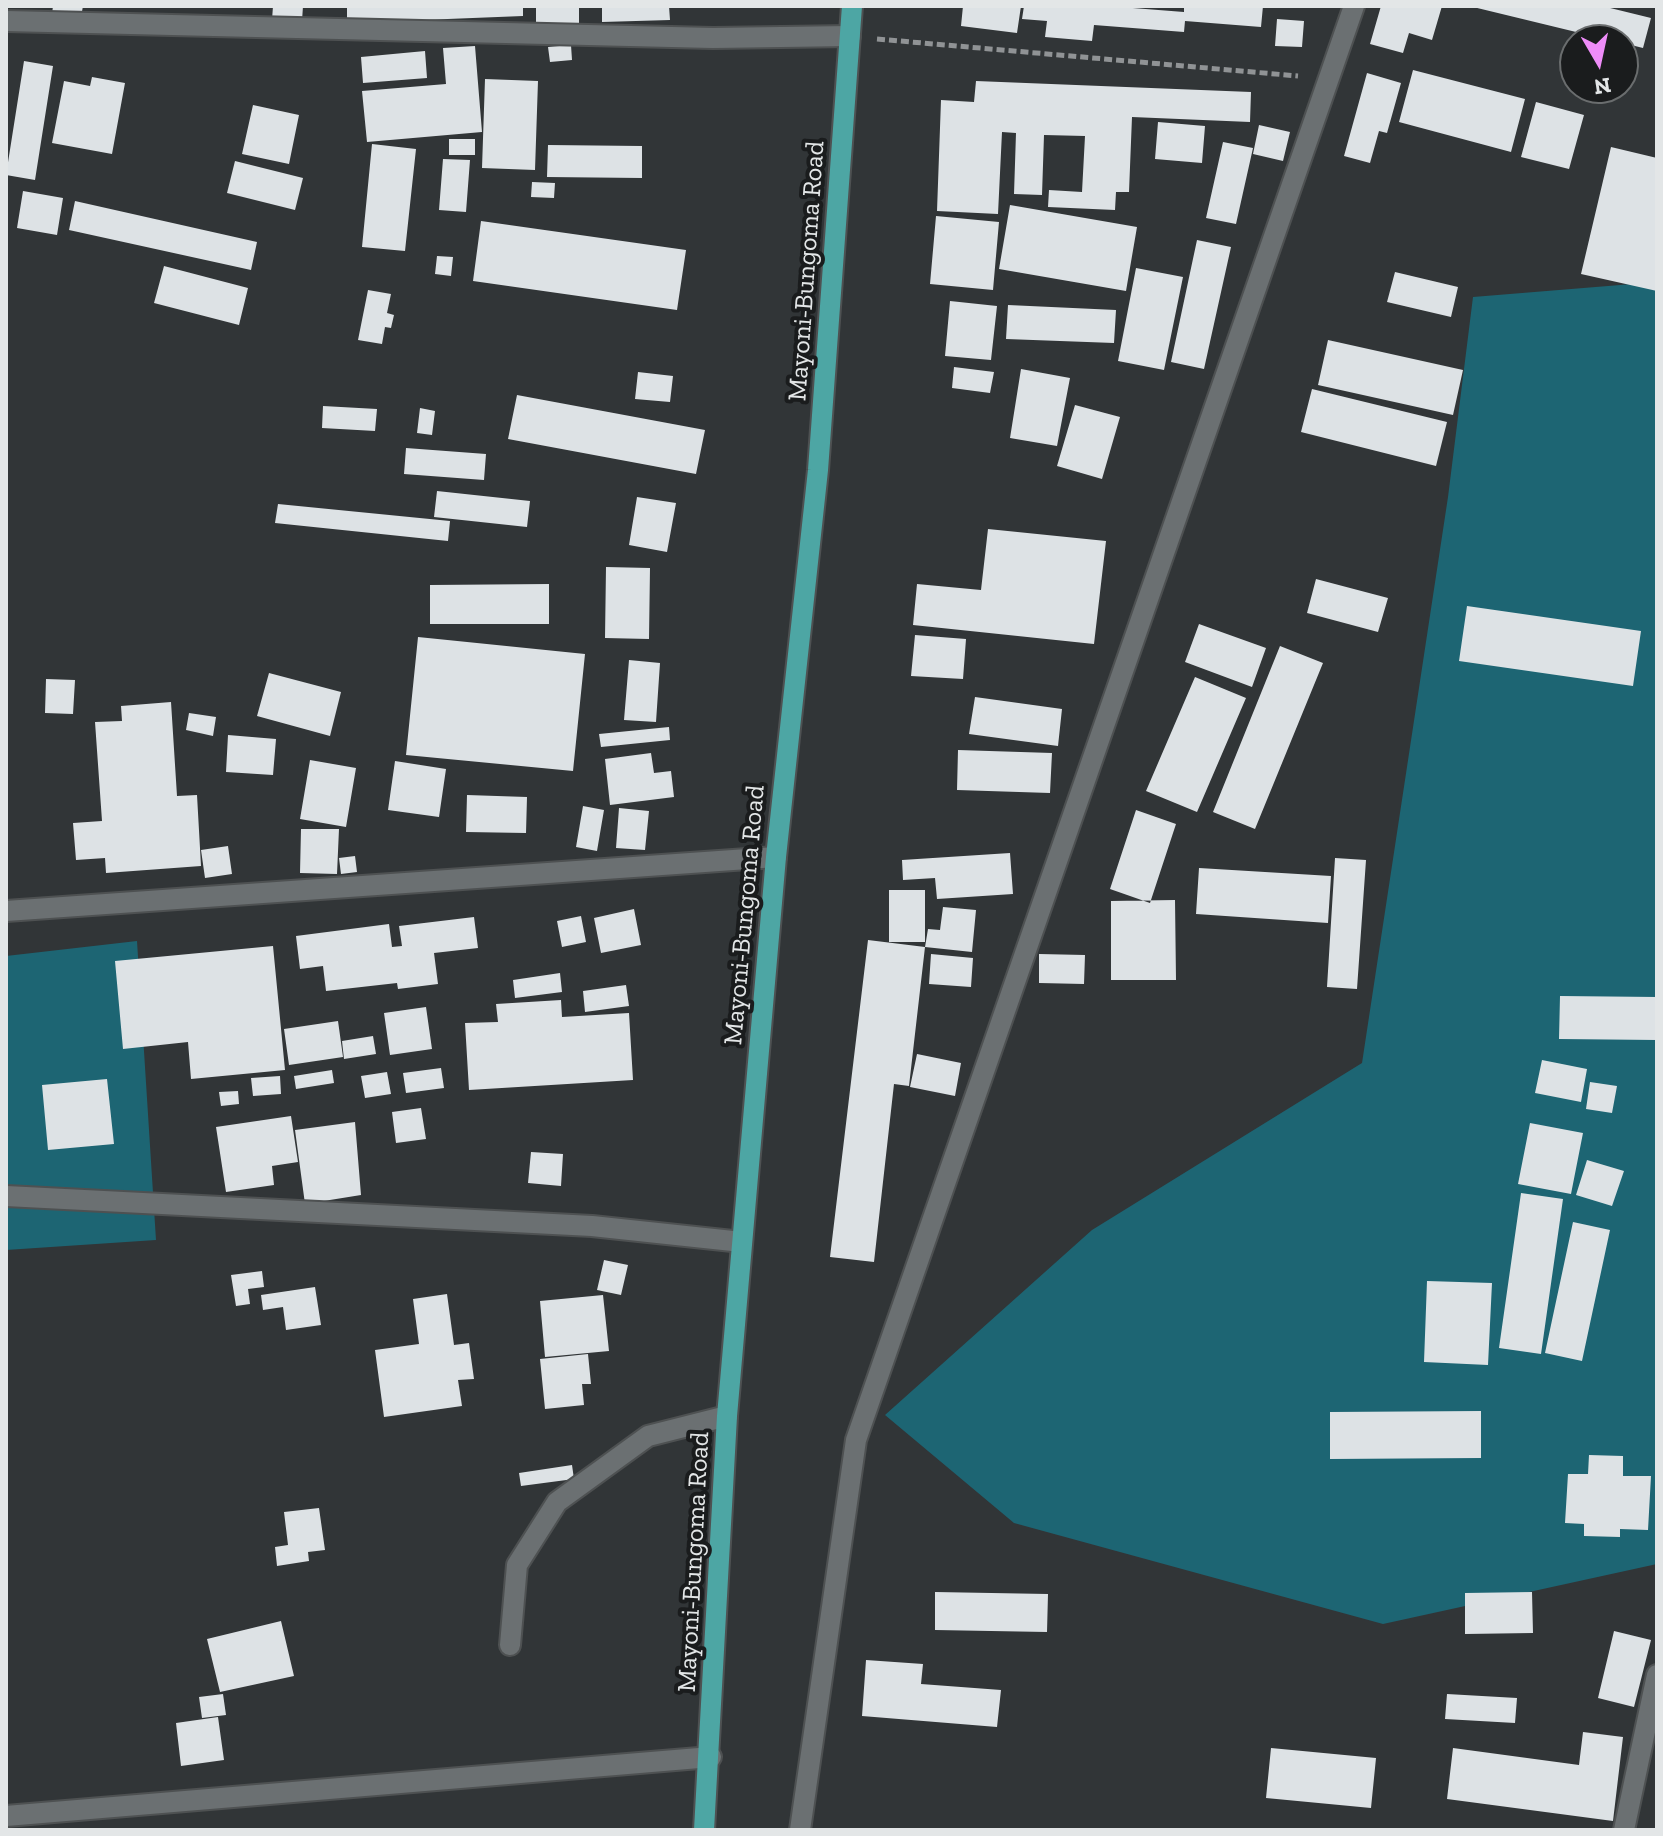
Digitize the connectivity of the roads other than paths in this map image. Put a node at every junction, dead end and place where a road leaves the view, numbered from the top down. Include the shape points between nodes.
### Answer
1 (852, 6) edge
2 (1354, 6) edge
3 (6, 21) edge
4 (850, 36) junction
5 (776, 857) junction
6 (6, 911) edge
7 (6, 1196) edge
8 (742, 1242) junction
9 (727, 1416) junction
10 (510, 1645) dead end
11 (1657, 1675) edge
12 (711, 1757) junction
13 (6, 1816) edge
14 (704, 1830) edge
15 (800, 1830) edge
16 (1624, 1830) edge

1 - 4 main road, Mayoni-Bungoma Road
2 - 15 street via 856,1440
3 - 4 street via 713,38
4 - 5 main road, Mayoni-Bungoma Road via 818,470
5 - 6 street
5 - 8 main road, Mayoni-Bungoma Road
7 - 8 street via 592,1226
8 - 9 main road, Mayoni-Bungoma Road
9 - 10 street via 648,1436 557,1502 517,1565
9 - 12 main road, Mayoni-Bungoma Road
11 - 16 street
12 - 13 street
12 - 14 main road, Mayoni-Bungoma Road

